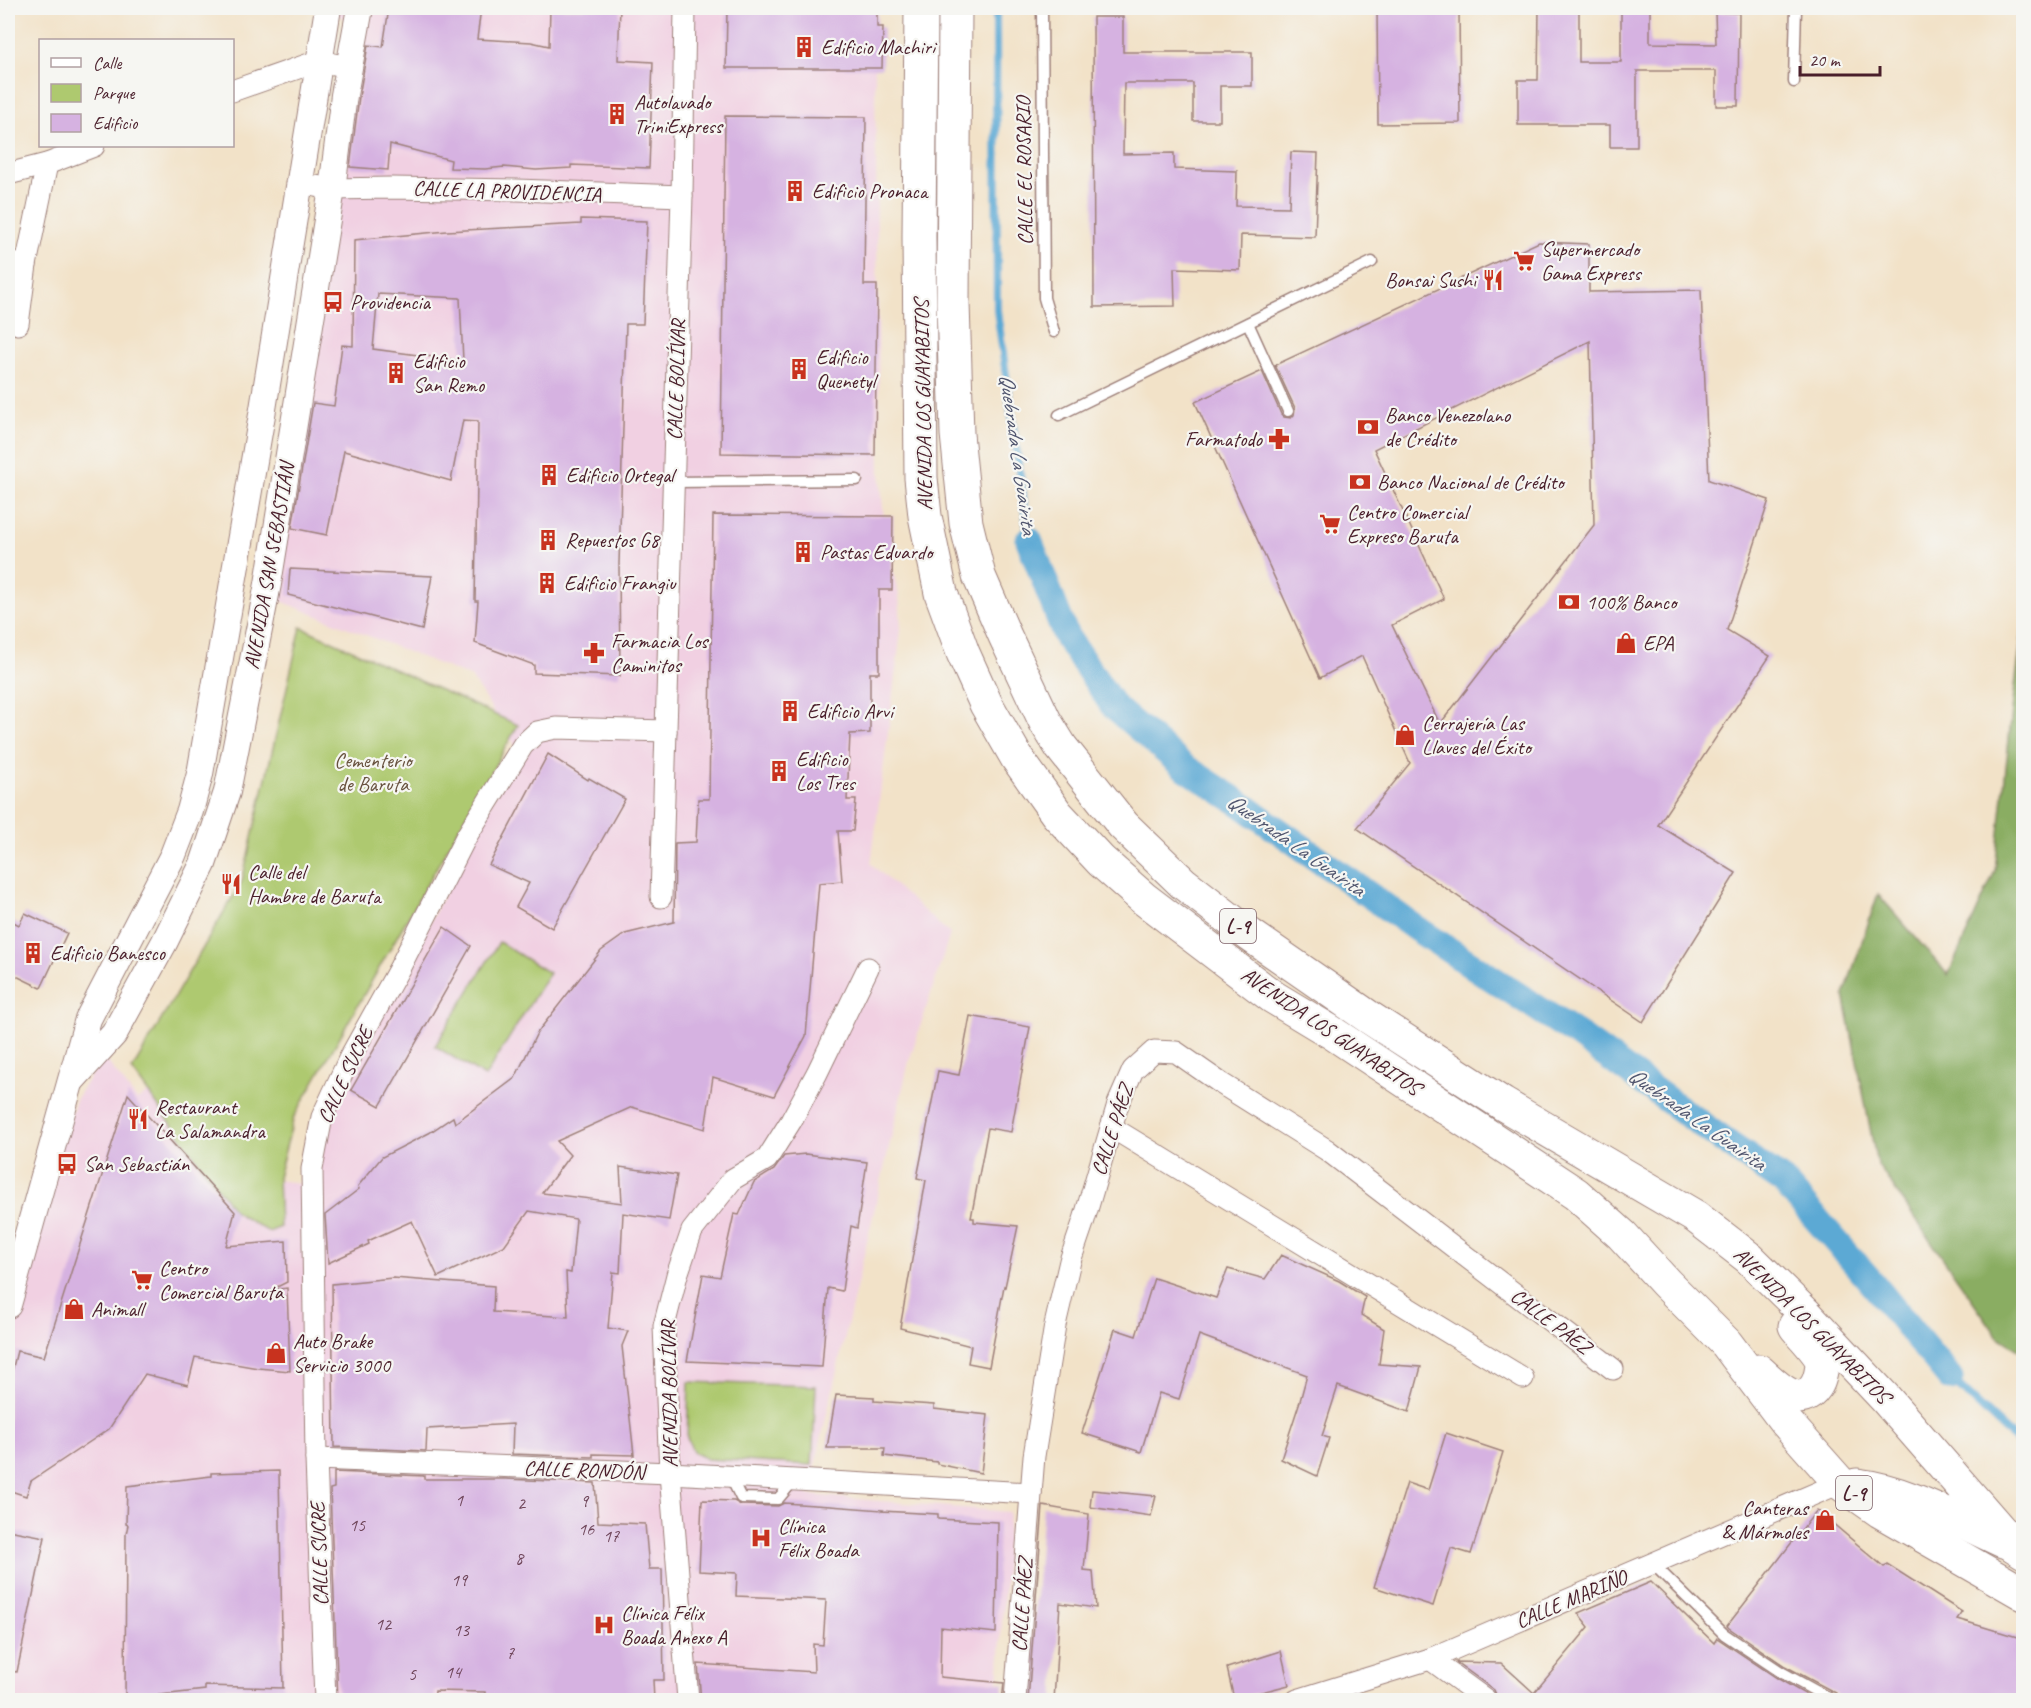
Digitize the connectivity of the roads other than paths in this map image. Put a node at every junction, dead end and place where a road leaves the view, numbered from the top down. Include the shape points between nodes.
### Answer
1 (328, 8) edge
2 (360, 8) edge
3 (685, 8) edge
4 (921, 8) edge
5 (955, 8) edge
6 (1042, 8) edge
7 (1796, 8) edge
8 (318, 61) junction
9 (350, 67) junction
10 (1794, 82) dead end
11 (234, 90) edge
12 (91, 147) edge
13 (47, 164) junction
14 (8, 174) edge
15 (299, 183) junction
16 (332, 189) junction
17 (682, 196) junction
18 (1372, 261) dead end
19 (17, 264) edge
20 (1248, 323) junction
21 (18, 324) dead end
22 (1054, 332) dead end
23 (270, 364) junction
24 (302, 372) junction
25 (1288, 411) dead end
26 (1059, 415) dead end
27 (857, 480) dead end
28 (674, 482) junction
29 (666, 731) junction
30 (661, 897) dead end
31 (868, 968) dead end
32 (68, 1084) junction
33 (1111, 1127) junction
34 (1661, 1196) junction
35 (8, 1305) edge
36 (1726, 1343) junction
37 (1613, 1369) dead end
38 (1523, 1378) dead end
39 (316, 1459) junction
40 (670, 1473) junction
41 (1840, 1483) junction
42 (1031, 1493) junction
43 (2018, 1549) edge
44 (1653, 1564) junction
45 (2024, 1594) edge
46 (1430, 1659) junction
47 (325, 1701) edge
48 (688, 1701) edge
49 (1015, 1701) edge
50 (1297, 1701) edge
51 (1486, 1701) edge
52 (1832, 1701) edge

1 - 8 street, AVENIDA SAN SEBASTIÁN
2 - 9 street, AVENIDA SAN SEBASTIÁN
3 - 17 street, CALLE BOLÍVAR
4 - 36 main road, AVENIDA LOS GUAYABITOS / L-9 via 921,478 925,516 941,593 963,653 1017,758 1057,814 1143,898 1274,997 1576,1194 1623,1235
5 - 34 main road, AVENIDA LOS GUAYABITOS / L-9 via 953,303 957,434 966,523 979,576 1060,747 1123,825 1184,883 1250,935 1503,1104
6 - 22 lane, CALLE EL ROSARIO via 1044,298
7 - 10 lane
8 - 9 street
8 - 11 street
8 - 15 street, AVENIDA SAN SEBASTIÁN
9 - 16 street, AVENIDA SAN SEBASTIÁN
12 - 13 street
13 - 14 street
13 - 19 street
15 - 16 street, CALLE LA PROVIDENCIA
15 - 23 street, AVENIDA SAN SEBASTIÁN
16 - 17 street, CALLE LA PROVIDENCIA
16 - 24 street, AVENIDA SAN SEBASTIÁN
17 - 28 street, CALLE BOLÍVAR
18 - 20 lane
19 - 21 street
20 - 25 lane
20 - 26 lane
23 - 24 street
23 - 32 street, AVENIDA SAN SEBASTIÁN via 200,774 190,812 173,855 88,1019
24 - 32 street, AVENIDA SAN SEBASTIÁN via 268,584 227,792 203,864 164,943 114,1034
27 - 28 lane
28 - 29 street, CALLE BOLÍVAR
29 - 30 street, CALLE BOLÍVAR
29 - 39 street, CALLE SUCRE via 556,728 537,732 523,745 466,837 350,1057 322,1117 312,1169
31 - 40 street, AVENIDA BOLÍVAR via 817,1073 767,1159 733,1179 693,1231 664,1326
32 - 35 street, AVENIDA SAN SEBASTIÁN
33 - 37 street, CALLE PÁEZ via 1133,1070 1154,1051 1176,1052 1327,1150
33 - 38 street
33 - 42 street, CALLE PÁEZ via 1055,1325
34 - 36 main road, L-9 via 1749,1275 1788,1317 1821,1359 1818,1383 1811,1394 1801,1398 1789,1395
34 - 43 main road, AVENIDA LOS GUAYABITOS / L-9 via 1696,1216 1749,1257 1885,1398
36 - 41 main road, AVENIDA LOS GUAYABITOS / L-9 via 1785,1421
39 - 40 street, CALLE RONDÓN
39 - 47 street, CALLE SUCRE
40 - 42 street, CALLE RONDÓN
40 - 48 street, AVENIDA BOLÍVAR
41 - 43 main road via 1900,1495
41 - 44 street, CALLE MARIÑO
41 - 45 main road, AVENIDA LOS GUAYABITOS / L-9 via 1880,1511
42 - 49 street, CALLE PÁEZ
44 - 46 street, CALLE MARIÑO
44 - 52 lane via 1724,1634
46 - 50 street, CALLE MARIÑO
46 - 51 street

